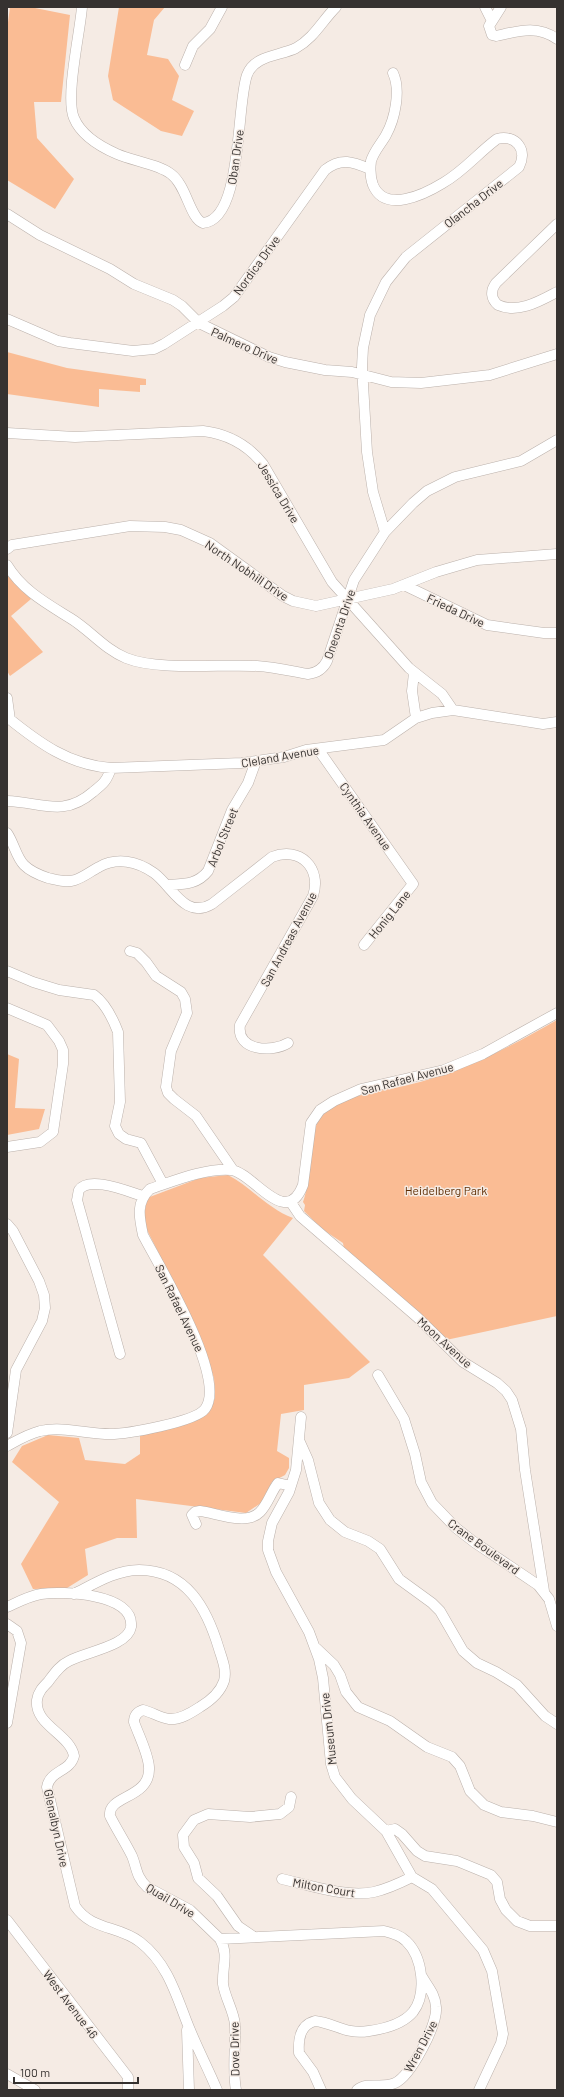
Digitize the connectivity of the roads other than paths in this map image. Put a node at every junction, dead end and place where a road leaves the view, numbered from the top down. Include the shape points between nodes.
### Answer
1 (82, 7) edge
2 (222, 7) edge
3 (336, 7) edge
4 (485, 7) edge
5 (501, 7) edge
6 (492, 21) junction
7 (557, 39) edge
8 (185, 65) dead end
9 (393, 73) dead end
10 (370, 169) junction
11 (7, 214) edge
12 (557, 224) edge
13 (557, 292) edge
14 (7, 318) edge
15 (198, 322) junction
16 (557, 354) edge
17 (362, 375) junction
18 (7, 433) edge
19 (557, 440) edge
20 (385, 532) junction
21 (7, 549) edge
22 (557, 554) edge
23 (7, 566) edge
24 (404, 585) junction
25 (348, 599) junction
26 (557, 633) edge
27 (414, 673) junction
28 (7, 698) edge
29 (453, 710) junction
30 (8, 718) edge
31 (416, 718) junction
32 (557, 722) edge
33 (318, 749) junction
34 (256, 761) junction
35 (111, 768) junction
36 (7, 801) edge
37 (7, 833) edge
38 (413, 884) joint
39 (167, 885) junction
40 (364, 944) dead end
41 (130, 951) dead end
42 (7, 971) edge
43 (7, 1008) edge
44 (557, 1013) edge
45 (288, 1043) dead end
46 (7, 1147) edge
47 (233, 1170) junction
48 (163, 1184) junction
49 (143, 1196) junction
50 (290, 1200) junction
51 (7, 1224) edge
52 (120, 1354) dead end
53 (378, 1375) dead end
54 (301, 1417) dead end
55 (8, 1422) edge
56 (7, 1433) edge
57 (299, 1440) junction
58 (7, 1446) edge
59 (291, 1486) junction
60 (196, 1524) dead end
61 (544, 1591) junction
62 (74, 1594) junction
63 (7, 1607) edge
64 (7, 1624) edge
65 (557, 1626) edge
66 (315, 1648) junction
67 (7, 1723) edge
68 (557, 1724) edge
69 (291, 1797) dead end
70 (557, 1822) edge
71 (386, 1831) junction
72 (412, 1877) junction
73 (282, 1879) dead end
74 (7, 1920) edge
75 (557, 1926) edge
76 (254, 1937) junction
77 (220, 1939) junction
78 (419, 1970) junction
79 (186, 2019) junction
80 (7, 2074) edge
81 (35, 2090) edge
82 (128, 2090) edge
83 (189, 2090) edge
84 (217, 2090) edge
85 (236, 2090) edge
86 (321, 2090) edge
87 (357, 2090) edge
88 (478, 2090) edge

1 - 3 street, Oban Drive via 71,101 71,109 78,125 84,133 109,150 172,175 187,195 194,217 203,224 215,216 230,190 234,175 242,97 250,68 262,59 286,52 307,41
2 - 8 street via 210,29 193,46
4 - 6 street
5 - 6 street
6 - 7 street via 488,29 496,36 535,30
9 - 10 street via 397,88 392,120 386,136 375,151
10 - 15 street, Nordica Drive via 344,161 337,162 325,170 242,287 223,306
10 - 17 street, Olancha Drive via 371,181 379,194 391,200 398,200 442,184 470,164 497,139 514,140 523,155 519,167 418,246 391,275 370,315 363,348
11 - 15 street, Palmero Drive via 40,235 110,269 134,284 173,300
12 - 13 street via 496,283 491,292 495,302 508,308 531,305
14 - 15 street, Nordica Drive via 58,341 133,351 164,344
15 - 17 street, Palmero Drive via 269,357
16 - 17 street, Palmero Drive via 490,375 421,383 391,382
17 - 20 street, Olancha Drive via 369,472
18 - 25 street, Jessica Drive via 75,437 203,432 215,433 237,441 248,448 263,464 332,582
19 - 20 street, Oneonta Drive via 521,461 470,472 441,483 413,503
20 - 25 street, Oneonta Drive via 354,580
21 - 25 street, North Nobhill Drive via 12,545 130,526 165,527 210,543 293,601 316,606
22 - 24 street, North Nobhill Drive via 477,560
23 - 25 street, Oneonta Drive via 33,594 76,622 113,652 127,659 154,664 257,666 314,674 320,671 327,661
24 - 25 street, North Nobhill Drive
24 - 26 street, Frieda Drive via 487,625
25 - 27 street, Jessica Drive
27 - 29 street, Jessica Drive via 442,694
27 - 31 street via 412,691
28 - 30 street
29 - 31 street, Cleland Avenue
29 - 32 street, Cleland Avenue via 543,724
30 - 35 street, Cleland Avenue via 68,759 96,767
31 - 33 street, Cleland Avenue via 384,740
33 - 34 street, Cleland Avenue
33 - 38 street, Cynthia Avenue
34 - 35 street, Cleland Avenue
34 - 39 street, Arbol Street via 204,877 191,884
35 - 36 street via 108,780 75,804 54,808
37 - 39 street, San Andreas Avenue via 23,864 37,875 58,881 74,880 108,863 128,861 146,868
38 - 40 street, Honig Lane
39 - 45 street, San Andreas Avenue via 183,903 195,909 212,904 272,857 286,854 301,857 311,867 316,881 313,896 240,1025 239,1031 243,1041 252,1047 281,1047
41 - 47 street via 137,953 156,976 182,992 187,1013 171,1051 166,1086 168,1093 196,1116
42 - 48 street via 58,990 99,998 118,1032 120,1102 115,1126 119,1134 126,1139 141,1143
43 - 46 street via 47,1025 63,1050 63,1064 52,1132 40,1142
44 - 50 street, San Rafael Avenue via 484,1054 444,1070 361,1089 320,1110 311,1123 301,1192
47 - 48 street via 219,1170
47 - 50 street via 277,1201
48 - 49 street via 150,1189
49 - 52 street via 102,1184 88,1184 80,1190 77,1200
49 - 58 street, San Rafael Avenue via 139,1220 143,1234 200,1347 210,1379 210,1396 205,1408 194,1417 150,1428 110,1434 41,1431
50 - 61 street, Moon Avenue via 300,1216 417,1317 463,1362 497,1383 512,1400 521,1429
51 - 55 street via 39,1281 45,1308 42,1321 16,1370
53 - 61 street, Crane Boulevard via 404,1419 414,1447 421,1482 432,1504 462,1533 535,1582
54 - 57 street, Museum Drive
55 - 56 street
57 - 59 street, Museum Drive via 296,1470
57 - 68 street via 308,1460 319,1503 330,1520 345,1532 380,1549 399,1579 440,1611 463,1651 477,1663 517,1685 545,1716
59 - 60 street via 278,1484 260,1512 254,1516 240,1518 195,1512 192,1519
59 - 66 street, Museum Drive via 269,1532 268,1550 276,1572
61 - 65 street, Crane Boulevard
62 - 63 street, Glenalbyn Drive via 40,1594
62 - 77 street, Quail Drive via 116,1574 150,1571 162,1574 183,1586 201,1604 211,1623 225,1674 220,1690 203,1705 179,1718 164,1718 143,1710 136,1714 134,1722 148,1760 149,1773 144,1786 114,1804 109,1811 142,1882 190,1910
62 - 79 street, Glenalbyn Drive via 94,1596 114,1603 128,1615 131,1626 122,1641 74,1658 60,1667 42,1688 37,1700 40,1714 74,1756 69,1766 51,1777 47,1787 73,1900 80,1914 86,1919 126,1934 149,1950 170,1978
64 - 67 street via 17,1631 21,1643
66 - 70 street via 334,1665 346,1692 358,1707 390,1720 415,1741 452,1756 457,1761 470,1791 484,1805 501,1812
66 - 71 street, Museum Drive via 323,1678 332,1770 360,1808
69 - 76 street via 289,1808 280,1814 250,1817 215,1814 200,1816 183,1836 184,1847 194,1863 198,1878 217,1896 238,1926
71 - 72 street, Museum Drive
71 - 75 street via 395,1829 417,1852 425,1856 456,1861 491,1875 497,1882 500,1899 506,1910 517,1921 530,1926
72 - 73 street, Milton Court via 383,1890 363,1894
72 - 88 street, Museum Drive via 432,1889 478,1943 492,1971 503,2034
74 - 82 street, West Avenue 46 via 128,2077
76 - 77 street
76 - 78 street via 392,1932 406,1940 415,1954
77 - 85 street, Dove Drive via 226,1952 223,1984 235,2026 233,2060
78 - 86 street via 422,1987 418,2005 412,2013 397,2023 372,2031 358,2032 337,2029 321,2022 309,2023 304,2027 301,2032 299,2053 313,2072
78 - 87 street, Wren Drive via 435,1998 436,2018 433,2028 402,2078 387,2086 366,2085
79 - 83 street via 189,2042
79 - 84 street, Glenalbyn Drive
80 - 81 street

